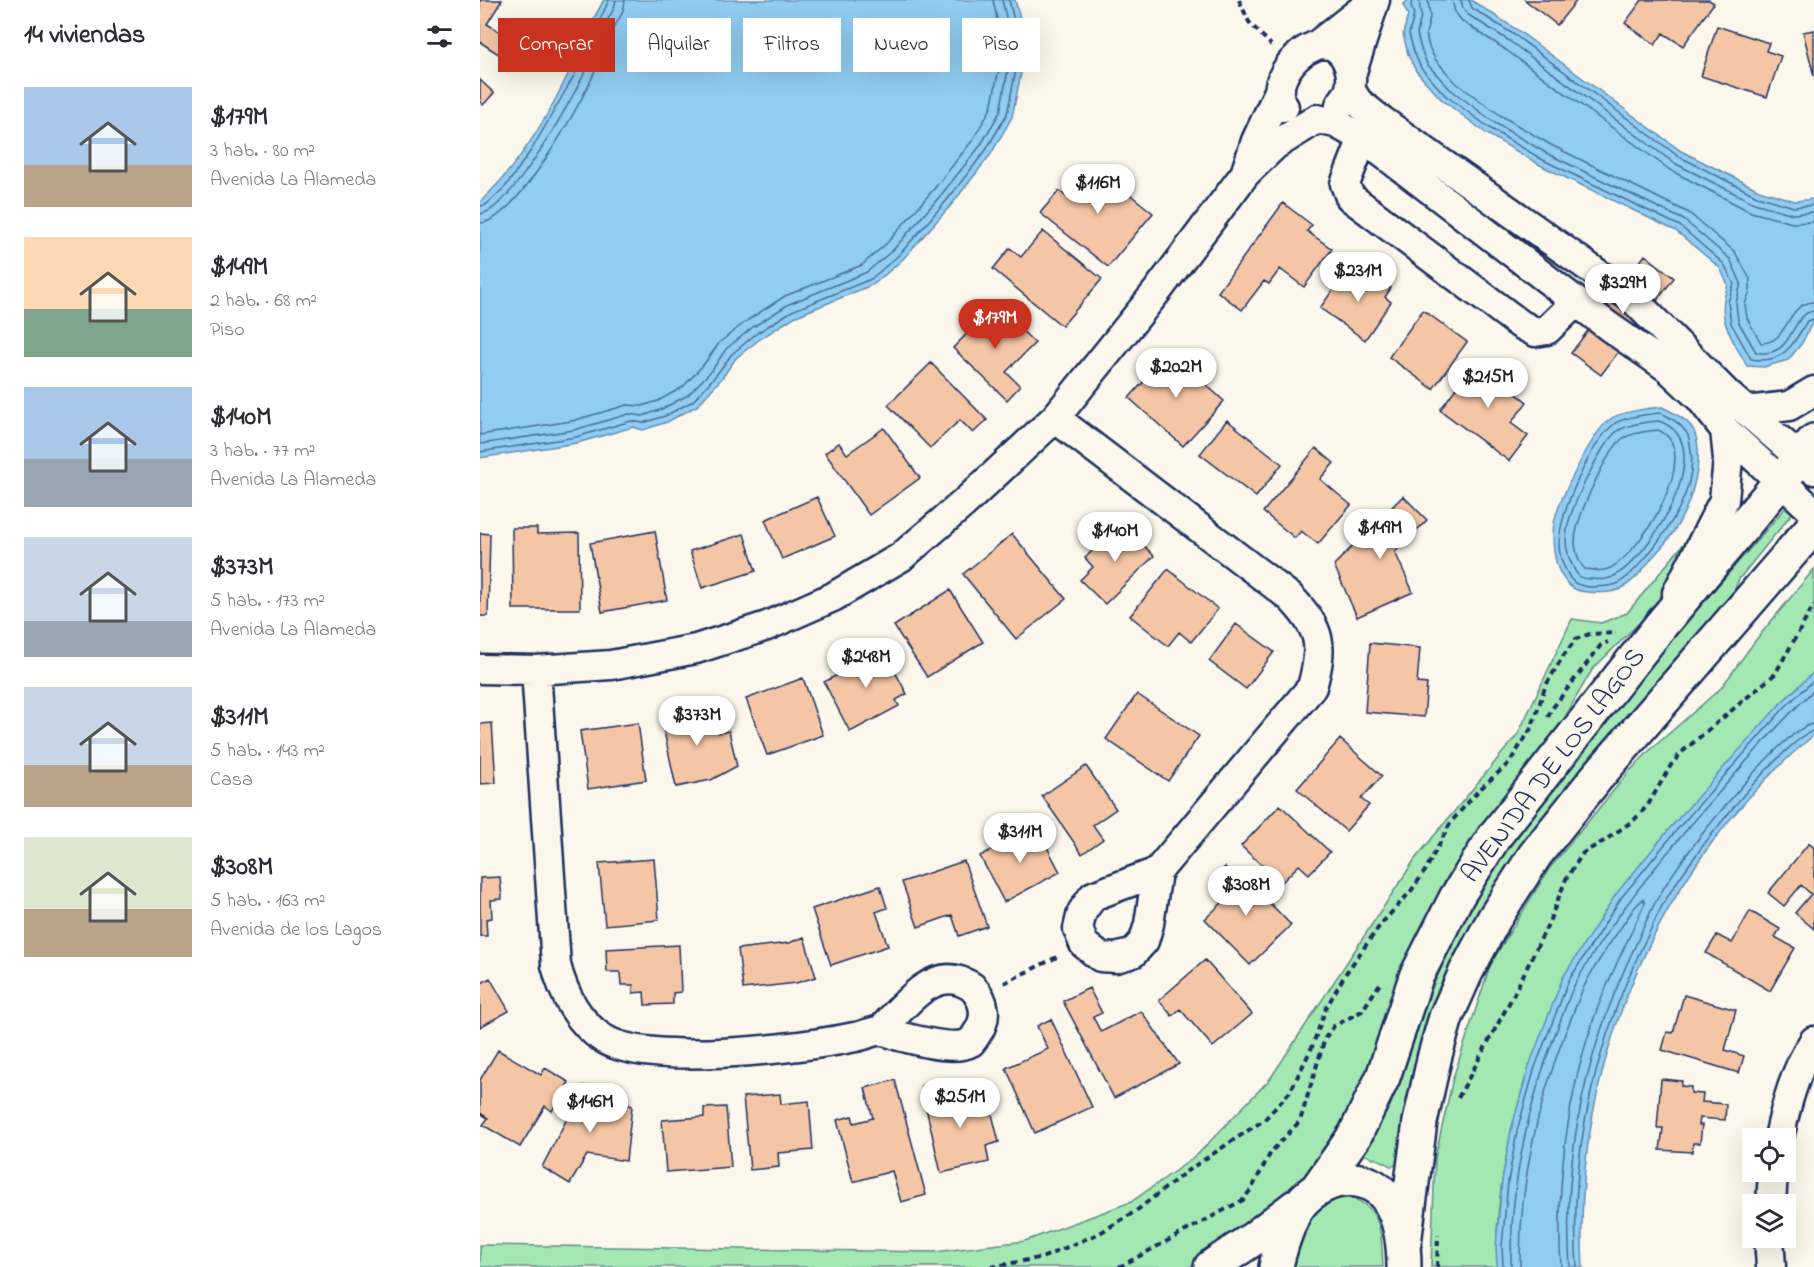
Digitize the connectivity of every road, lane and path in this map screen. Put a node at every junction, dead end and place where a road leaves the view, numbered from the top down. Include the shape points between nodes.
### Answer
1 (1239, 0) edge
2 (1375, 0) edge
3 (1319, 44) junction
4 (1284, 77) junction
5 (1350, 82) junction
6 (1317, 119) junction
7 (1363, 138) junction
8 (1245, 174) junction
9 (1576, 302) junction
10 (1814, 391) edge
11 (1746, 411) junction
12 (1055, 418) junction
13 (1725, 430) junction
14 (1802, 463) edge
15 (1814, 512) edge
16 (1814, 526) edge
17 (1814, 605) edge
18 (1661, 625) junction
19 (1619, 634) dead end
20 (480, 669) edge
21 (536, 670) junction
22 (1158, 872) junction
23 (1084, 944) junction
24 (979, 996) junction
25 (880, 1031) junction
26 (1814, 1041) edge
27 (1453, 1108) dead end
28 (1781, 1128) edge
29 (1308, 1196) junction
30 (1770, 1248) edge
31 (1404, 1255) edge
32 (991, 1267) edge
33 (1212, 1267) edge
34 (1276, 1267) edge
35 (1771, 1267) edge

1 - 4 path
2 - 3 street
2 - 5 street
3 - 4 street via 1301,53
3 - 5 street via 1332,45 1341,52 1348,62
4 - 6 street via 1281,103 1287,111
4 - 8 street
5 - 6 street via 1341,104
5 - 11 street via 1358,102 1378,118 1632,298
6 - 7 street via 1335,123
6 - 8 street via 1275,145
7 - 9 street
7 - 9 street via 1344,184 1350,197 1534,332 1547,330
8 - 12 street
9 - 13 street via 1668,368 1700,398
10 - 11 street via 1789,406
11 - 14 street
12 - 21 street via 901,557 832,597 767,626 696,649 611,666
12 - 22 street via 1290,597 1309,617 1319,641 1312,687
13 - 14 street
13 - 18 street via 1728,475 1724,500
14 - 15 street
14 - 18 street, AVENIDA DE LOS LAGOS
16 - 31 street, AVENIDA DE LOS LAGOS via 1597,777 1535,855 1494,919 1446,1017 1438,1046 1420,1122
17 - 27 path via 1775,674 1682,752 1634,820 1582,853
18 - 29 street, AVENIDA DE LOS LAGOS via 1494,837 1456,897 1416,977 1378,1087 1355,1135
19 - 32 path via 1590,634 1576,639 1563,656 1545,687 1532,727 1509,763 1451,822 1411,891 1381,924 1346,973 1326,1008 1290,1092 1264,1120 1100,1233 1044,1257
20 - 21 street
21 - 25 street via 556,964 568,1000 588,1025 604,1039 628,1049 667,1053 769,1049
22 - 23 street via 1093,896 1082,912 1078,928
22 - 23 street via 1144,941 1132,953 1100,957
23 - 24 path
24 - 25 street via 970,985 950,978 936,980
24 - 25 street via 986,1013 971,1042 952,1047
26 - 28 street via 1787,1101
29 - 31 street via 1337,1179 1360,1180 1375,1188 1394,1210
29 - 33 street
29 - 34 street via 1279,1250
30 - 35 street

